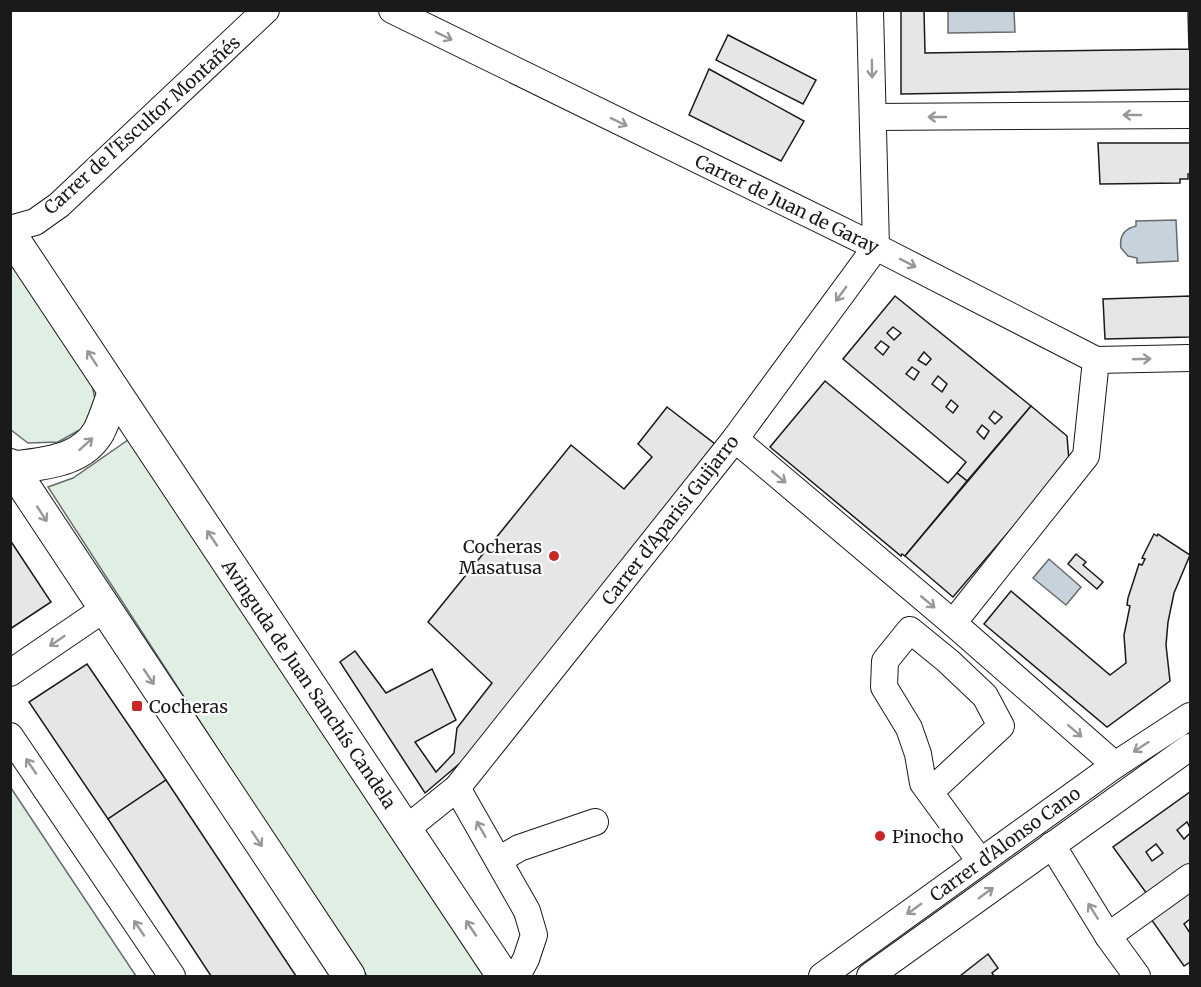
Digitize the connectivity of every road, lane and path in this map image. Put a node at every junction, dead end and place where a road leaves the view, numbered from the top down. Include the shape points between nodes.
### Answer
1 (266, 10) edge
2 (392, 10) edge
3 (870, 10) edge
4 (1191, 115) edge
5 (873, 117) junction
6 (10, 229) edge
7 (10, 234) edge
8 (876, 247) junction
9 (1191, 358) edge
10 (1096, 360) junction
11 (114, 392) junction
12 (735, 439) junction
13 (11, 466) edge
14 (104, 609) junction
15 (956, 626) junction
16 (937, 652) junction
17 (10, 673) edge
18 (1191, 716) edge
19 (10, 735) edge
20 (1191, 747) edge
21 (1115, 765) junction
22 (457, 788) junction
23 (930, 792) junction
24 (595, 822) dead end
25 (406, 829) junction
26 (1052, 845) junction
27 (499, 860) junction
28 (980, 861) junction
29 (1191, 877) edge
30 (1108, 936) junction
31 (172, 976) edge
32 (349, 976) edge
33 (503, 976) edge
34 (517, 976) edge
35 (822, 976) edge
36 (870, 976) edge
37 (1137, 976) edge

1 - 6 street, Carrer de l'Escultor Montañés via 60,205 35,222
2 -> 8 street, Carrer de Juan de Garay
3 -> 5 street
4 -> 5 street
5 - 8 street
11 -> 7 main road, Avinguda de Juan Sanchís Candela
8 -> 10 street, Carrer de Juan de Garay
8 -> 12 street, Carrer d'Aparisi Guijarro
10 -> 9 street, Carrer de Juan de Garay
10 - 15 street via 1086,456
13 -> 11 main road via 60,461 77,453 98,432
25 -> 11 main road, Avinguda de Juan Sanchís Candela
12 -> 15 street
12 - 22 street, Carrer d'Aparisi Guijarro
13 -> 14 main road
14 -> 17 street
14 -> 32 main road
15 - 16 street
15 -> 21 street
16 - 23 street via 986,696 1001,726
16 - 23 street via 910,630 885,661 884,687 909,728 923,783
18 -> 21 street, Carrer d'Alonso Cano
31 -> 19 street
20 - 26 street, Carrer d'Alonso Cano
21 - 28 street, Carrer d'Alonso Cano
22 - 25 street, Carrer d'Aparisi Guijarro
27 -> 22 street
23 - 28 street
24 - 27 street via 519,848
33 -> 25 main road, Avinguda de Juan Sanchís Candela
30 -> 26 street
36 -> 26 street, Carrer d'Alonso Cano
27 - 34 street via 527,911 534,935
28 -> 35 street, Carrer d'Alonso Cano
29 - 30 street
30 - 37 street

